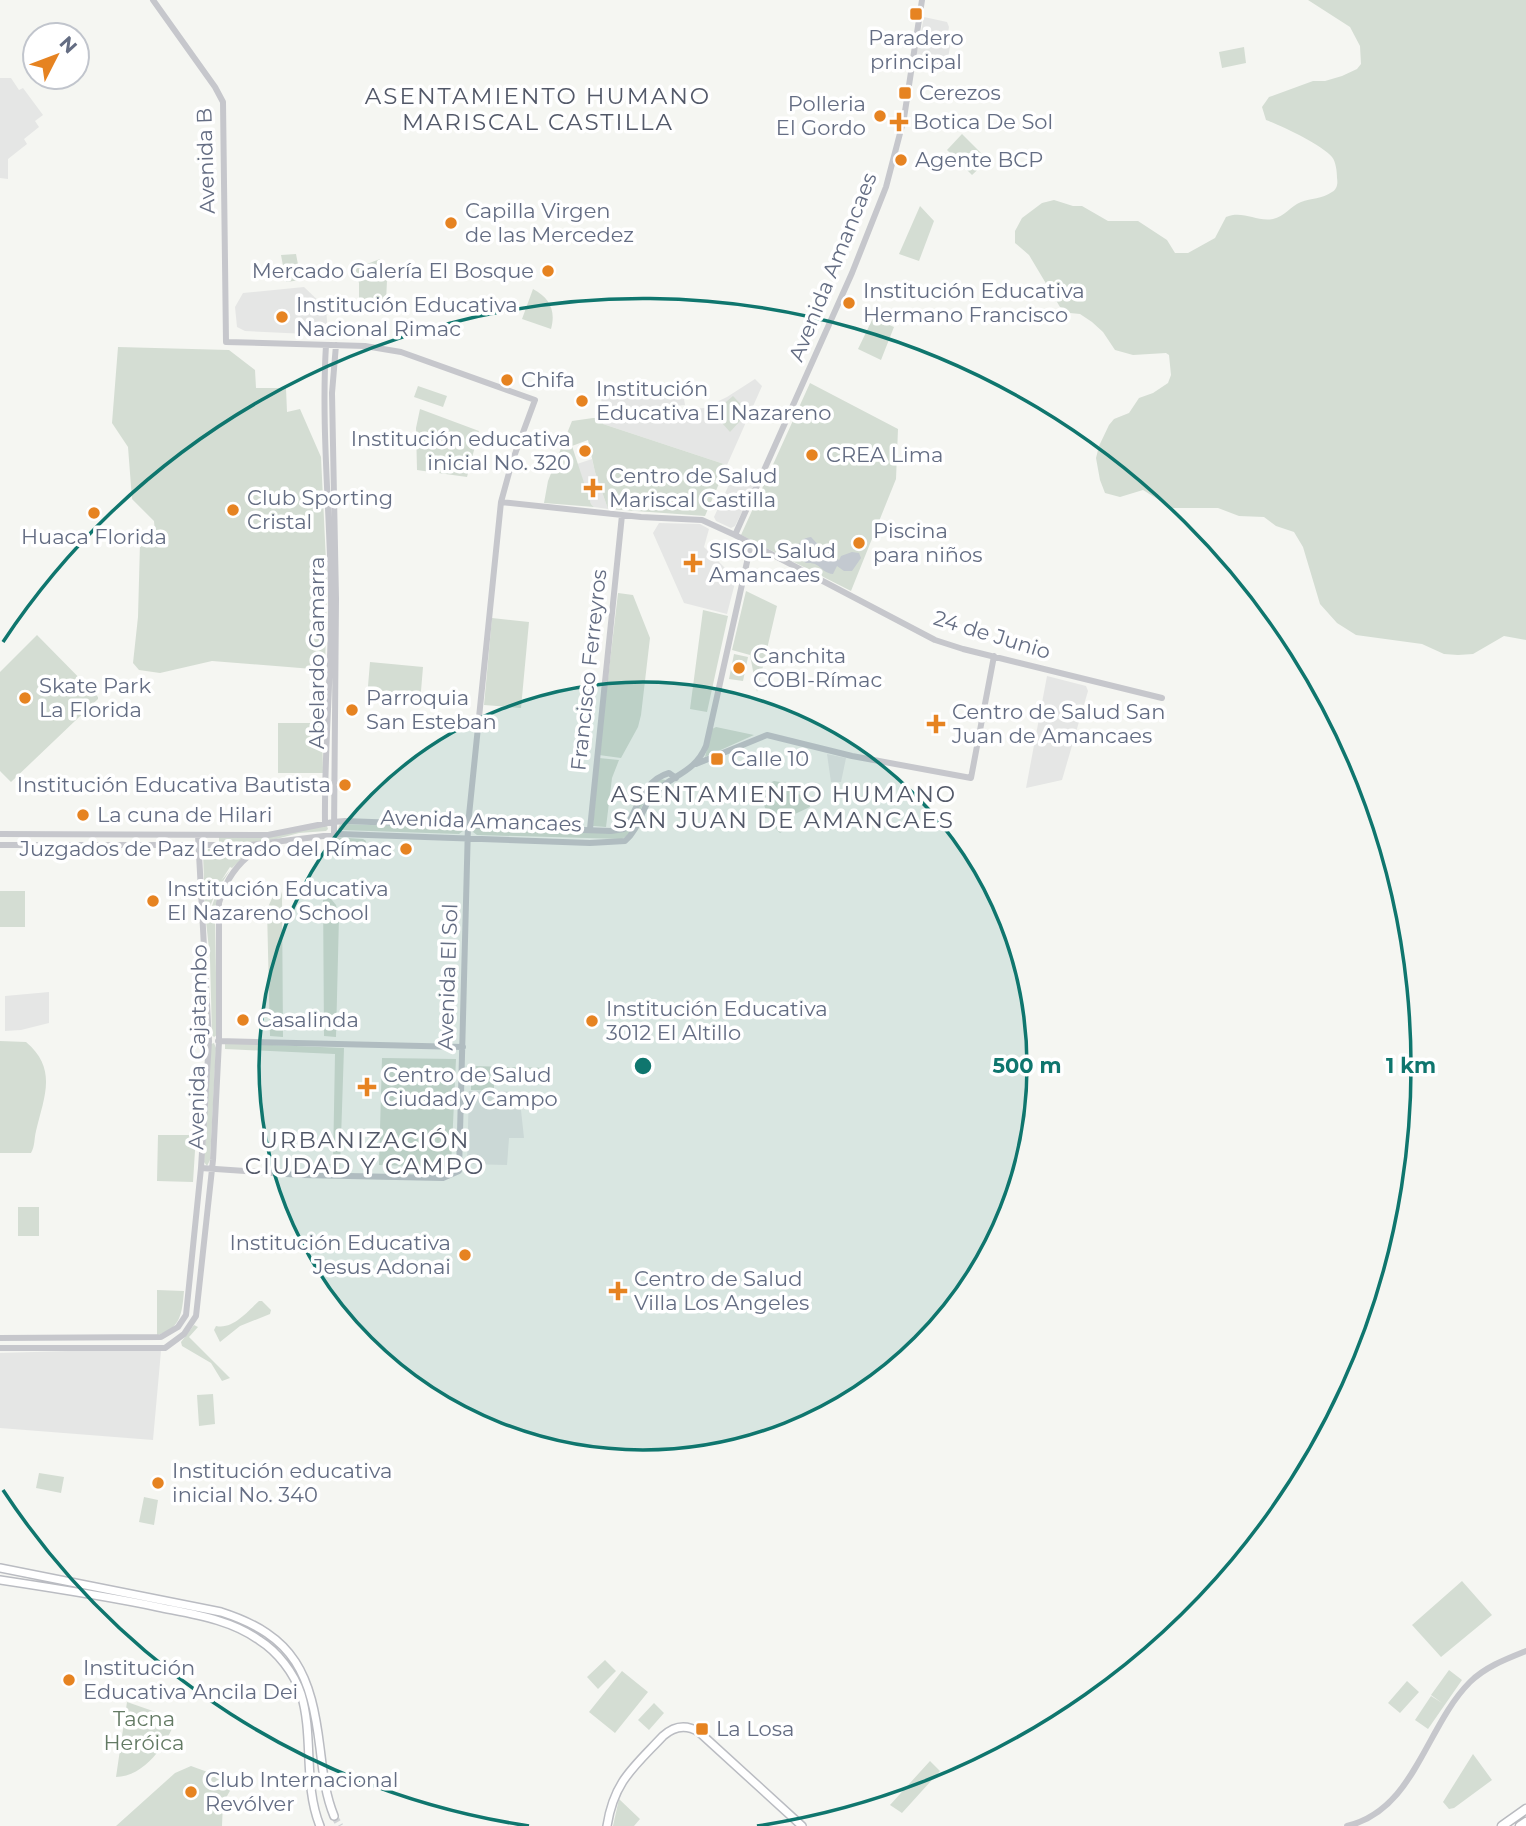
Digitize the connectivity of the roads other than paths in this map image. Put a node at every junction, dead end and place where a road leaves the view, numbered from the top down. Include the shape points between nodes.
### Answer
1 (153, 0) edge
2 (922, 0) edge
3 (326, 345) junction
4 (336, 345) junction
5 (324, 432) junction
6 (333, 432) junction
7 (500, 502) junction
8 (622, 515) junction
9 (735, 535) junction
10 (751, 544) junction
11 (993, 656) junction
12 (1162, 698) dead end
13 (696, 764) junction
14 (676, 778) junction
15 (333, 822) junction
16 (325, 824) junction
17 (468, 825) junction
18 (590, 829) junction
19 (0, 834) edge
20 (334, 834) junction
21 (198, 835) junction
22 (470, 839) junction
23 (272, 843) junction
24 (0, 845) edge
25 (198, 845) junction
26 (209, 1041) junction
27 (219, 1041) junction
28 (463, 1047) junction
29 (201, 1168) junction
30 (212, 1169) junction
31 (194, 1237) junction
32 (204, 1238) junction
33 (0, 1338) edge
34 (0, 1349) edge
35 (0, 1568) edge
36 (0, 1580) edge
37 (1526, 1651) edge
38 (1526, 1809) edge
39 (334, 1816) tunnel mouth
40 (1369, 1819) junction
41 (1526, 1822) edge
42 (320, 1826) edge
43 (607, 1826) edge
44 (802, 1826) edge
45 (1347, 1826) edge
46 (1374, 1826) edge
47 (1502, 1826) edge
48 (1520, 1826) edge

1 - 3 street, Avenida B via 223,102 226,342
2 - 9 street, Avenida Amancaes via 906,108 886,187
3 - 4 street
3 - 5 street, Abelardo Gamarra
4 - 6 street, Abelardo Gamarra
4 - 7 street, Avenida El Sol via 391,350 536,400
5 - 6 street
5 - 16 street, Abelardo Gamarra via 331,598
6 - 15 street, Abelardo Gamarra
7 - 8 street, 24 de Junio
7 - 17 street, Avenida El Sol
8 - 9 street, 24 de Junio via 702,520
8 - 18 street, Francisco Ferreyros
9 - 10 street, 24 de Junio
10 - 11 street, 24 de Junio via 935,639
10 - 13 street via 712,723
11 - 12 street, 24 de Junio
11 - 13 street, Avenida Amancaes via 971,778 767,736
13 - 14 street, Avenida Amancaes
14 - 18 street, Avenida Amancaes via 668,773 659,777 642,794 624,829
14 - 22 street, Avenida Amancaes via 653,795 625,841
15 - 16 street, Avenida Amancaes
15 - 17 street, Avenida Amancaes
15 - 20 street, Abelardo Gamarra
16 - 21 street, Avenida Amancaes via 268,835
17 - 18 street, Avenida Amancaes
17 - 22 street, Avenida El Sol
19 - 21 street, Avenida Amancaes
20 - 22 street, Avenida Amancaes
20 - 23 street, Avenida Amancaes
21 - 25 street, Avenida Cajatambo
22 - 28 street, Avenida El Sol
23 - 25 street, Avenida Amancaes
23 - 27 street, Avenida Cajatambo via 242,862 229,878 219,903
24 - 25 street, Avenida Amancaes
25 - 26 street, Avenida Cajatambo
26 - 27 street
26 - 29 street, Avenida Cajatambo
27 - 28 street
27 - 30 street, Avenida Cajatambo
28 - 30 street, Avenida El Sol via 459,1171 443,1178
29 - 30 street
29 - 31 street, Avenida Cajatambo
30 - 32 street, Avenida Cajatambo
31 - 32 street
31 - 33 street, Avenida Cajatambo via 186,1315 178,1327 161,1337
32 - 34 street, Avenida Cajatambo via 196,1316 184,1334 165,1348
35 - 39 main road via 234,1616 259,1628 285,1648 312,1696 324,1783
36 - 42 main road via 104,1596 227,1623 259,1639 284,1663 304,1706
37 - 40 street via 1468,1684 1396,1797
38 - 47 main road
40 - 45 street
40 - 46 street
41 - 48 main road
43 - 44 main road via 615,1793 625,1777 668,1731 677,1728 694,1729

